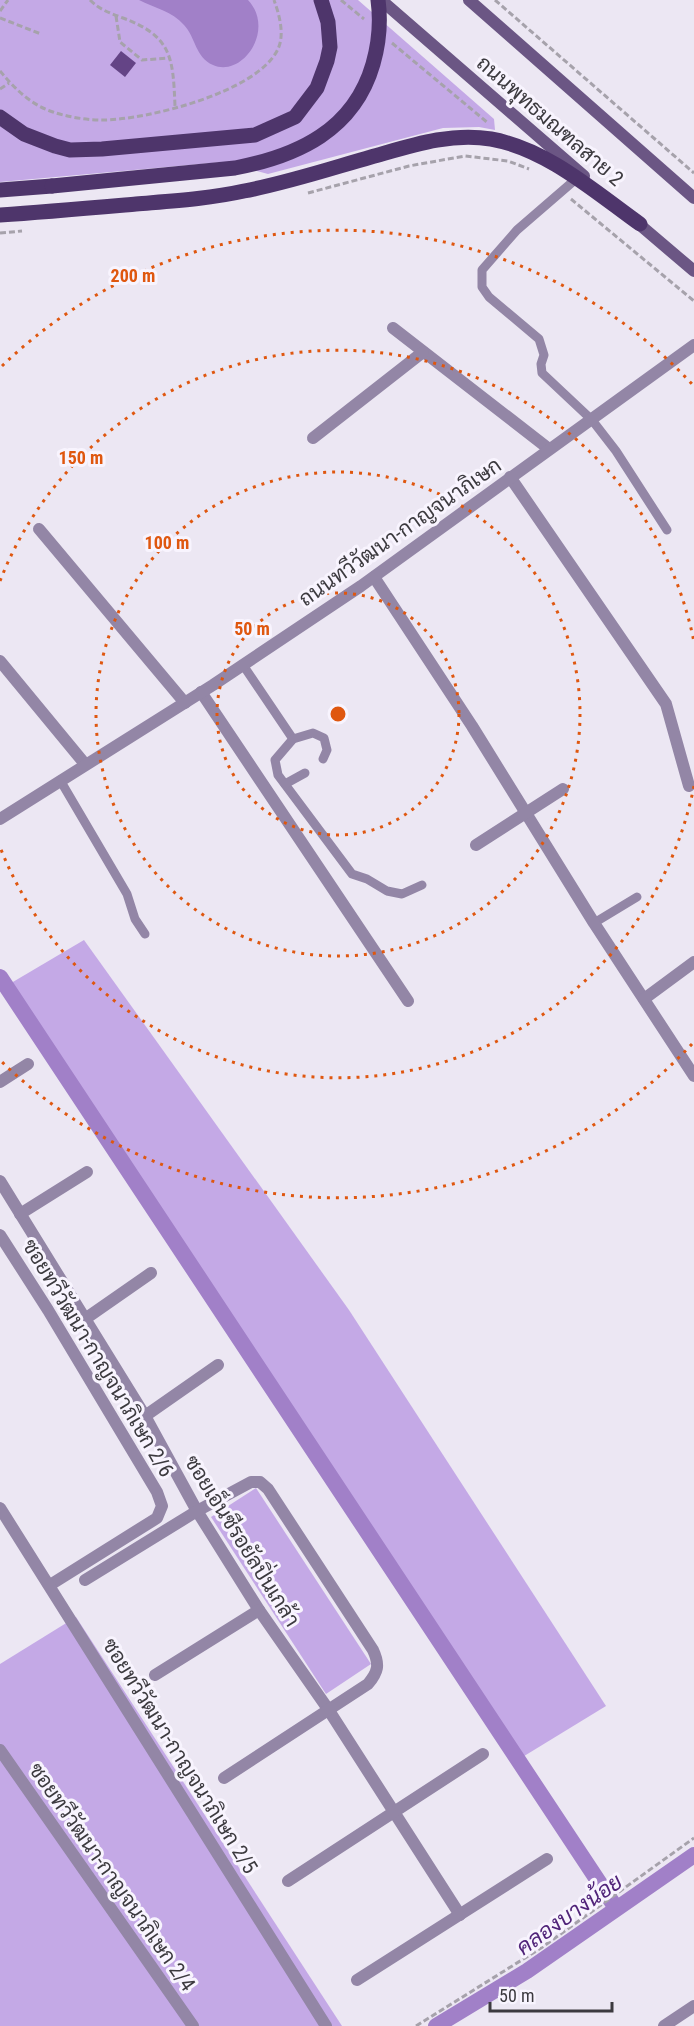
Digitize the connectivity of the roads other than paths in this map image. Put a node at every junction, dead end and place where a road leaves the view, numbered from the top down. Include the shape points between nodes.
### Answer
1 (321, 0) edge
2 (380, 0) edge
3 (469, 0) edge
4 (0, 117) edge
5 (576, 179) junction
6 (0, 190) edge
7 (694, 198) edge
8 (0, 215) edge
9 (640, 224) junction
10 (694, 270) edge
11 (393, 328) dead end
12 (694, 345) edge
13 (423, 352) junction
14 (592, 420) junction
15 (312, 438) dead end
16 (549, 449) junction
17 (510, 477) junction
18 (39, 529) dead end
19 (667, 530) dead end
20 (374, 577) junction
21 (0, 661) edge
22 (243, 665) junction
23 (201, 692) junction
24 (184, 703) junction
25 (292, 739) junction
26 (323, 759) dead end
27 (85, 764) junction
28 (305, 773) dead end
29 (60, 780) junction
30 (285, 784) junction
31 (689, 786) dead end
32 (563, 789) dead end
33 (526, 814) junction
34 (0, 819) edge
35 (476, 845) dead end
36 (422, 885) dead end
37 (637, 897) dead end
38 (594, 923) junction
39 (145, 934) dead end
40 (694, 962) edge
41 (644, 999) junction
42 (408, 1001) dead end
43 (28, 1064) dead end
44 (694, 1076) edge
45 (0, 1082) edge
46 (87, 1172) dead end
47 (0, 1181) edge
48 (20, 1214) junction
49 (0, 1235) edge
50 (151, 1273) dead end
51 (85, 1319) junction
52 (218, 1365) dead end
53 (145, 1416) junction
54 (0, 1508) edge
55 (197, 1511) junction
56 (85, 1580) dead end
57 (50, 1586) junction
58 (259, 1610) junction
59 (155, 1675) dead end
60 (328, 1709) junction
61 (0, 1750) edge
62 (483, 1754) dead end
63 (224, 1778) dead end
64 (393, 1812) junction
65 (547, 1859) dead end
66 (288, 1881) dead end
67 (460, 1915) junction
68 (357, 1980) dead end
69 (694, 2006) edge
70 (193, 2026) edge
71 (326, 2026) edge
72 (664, 2026) edge

1 - 4 main road via 330,47 317,88 295,117 255,135 70,150 38,141
2 - 6 main road, bridge via 376,52 360,96 334,126 301,148 235,168
2 - 9 main road, ถนนพุทธมณฑลสาย 2
3 - 7 main road, ถนนพุทธมณฑลสาย 2
5 - 8 main road via 519,147 467,137 427,141 242,192
5 - 9 main road
5 - 14 lane via 493,256 482,270 482,287 539,339 544,355 542,373
9 - 10 main road, ถนนพุทธมณฑลสาย 2
11 - 13 street
12 - 14 street, ถนนทวีวัฒนา-กาญจนาภิเษก
13 - 15 street
13 - 16 street
14 - 16 street, ถนนทวีวัฒนา-กาญจนาภิเษก
14 - 19 lane
16 - 17 street, ถนนทวีวัฒนา-กาญจนาภิเษก
17 - 20 street, ถนนทวีวัฒนา-กาญจนาภิเษก
17 - 31 street via 666,704
18 - 24 street
20 - 22 street, ถนนทวีวัฒนา-กาญจนาภิเษก
20 - 33 street
21 - 27 street
22 - 23 street, ถนนทวีวัฒนา-กาญจนาภิเษก
22 - 25 lane
23 - 24 street, ถนนทวีวัฒนา-กาญจนาภิเษก
23 - 42 street
24 - 27 street, ถนนทวีวัฒนา-กาญจนาภิเษก
25 - 26 lane via 313,733 324,738 327,750
25 - 30 lane via 275,760
27 - 29 street, ถนนทวีวัฒนา-กาญจนาภิเษก
28 - 30 lane
29 - 34 street, ถนนทวีวัฒนา-กาญจนาภิเษก
29 - 39 lane via 127,894
30 - 36 lane via 352,874 402,894
32 - 33 street
33 - 35 street
33 - 38 street
37 - 38 lane
38 - 41 street
40 - 41 street
41 - 44 street
43 - 45 street
46 - 48 street
47 - 48 street, ซอยเอ็นซีรอยัลปิ่นเกล้า
48 - 51 street, ซอยเอ็นซีรอยัลปิ่นเกล้า
49 - 57 street, ซอยทวีวัฒนา-กาญจนาภิเษก 2/6 via 162,1506 157,1518
50 - 51 street
51 - 53 street, ซอยเอ็นซีรอยัลปิ่นเกล้า
52 - 53 street
53 - 55 street, ซอยเอ็นซีรอยัลปิ่นเกล้า
54 - 57 street, ซอยทวีวัฒนา-กาญจนาภิเษก 2/5
55 - 56 street
55 - 58 street, ซอยเอ็นซีรอยัลปิ่นเกล้า
55 - 60 street via 251,1482 260,1482 268,1489 378,1660 377,1673 368,1684
57 - 71 street, ซอยทวีวัฒนา-กาญจนาภิเษก 2/5
58 - 59 street
58 - 60 street, ซอยเอ็นซีรอยัลปิ่นเกล้า
60 - 63 street
60 - 64 street, ซอยเอ็นซีรอยัลปิ่นเกล้า
61 - 70 street, ซอยทวีวัฒนา-กาญจนาภิเษก 2/4
62 - 64 street
64 - 66 street
64 - 67 street, ซอยเอ็นซีรอยัลปิ่นเกล้า
65 - 67 street
67 - 68 street
69 - 72 street

